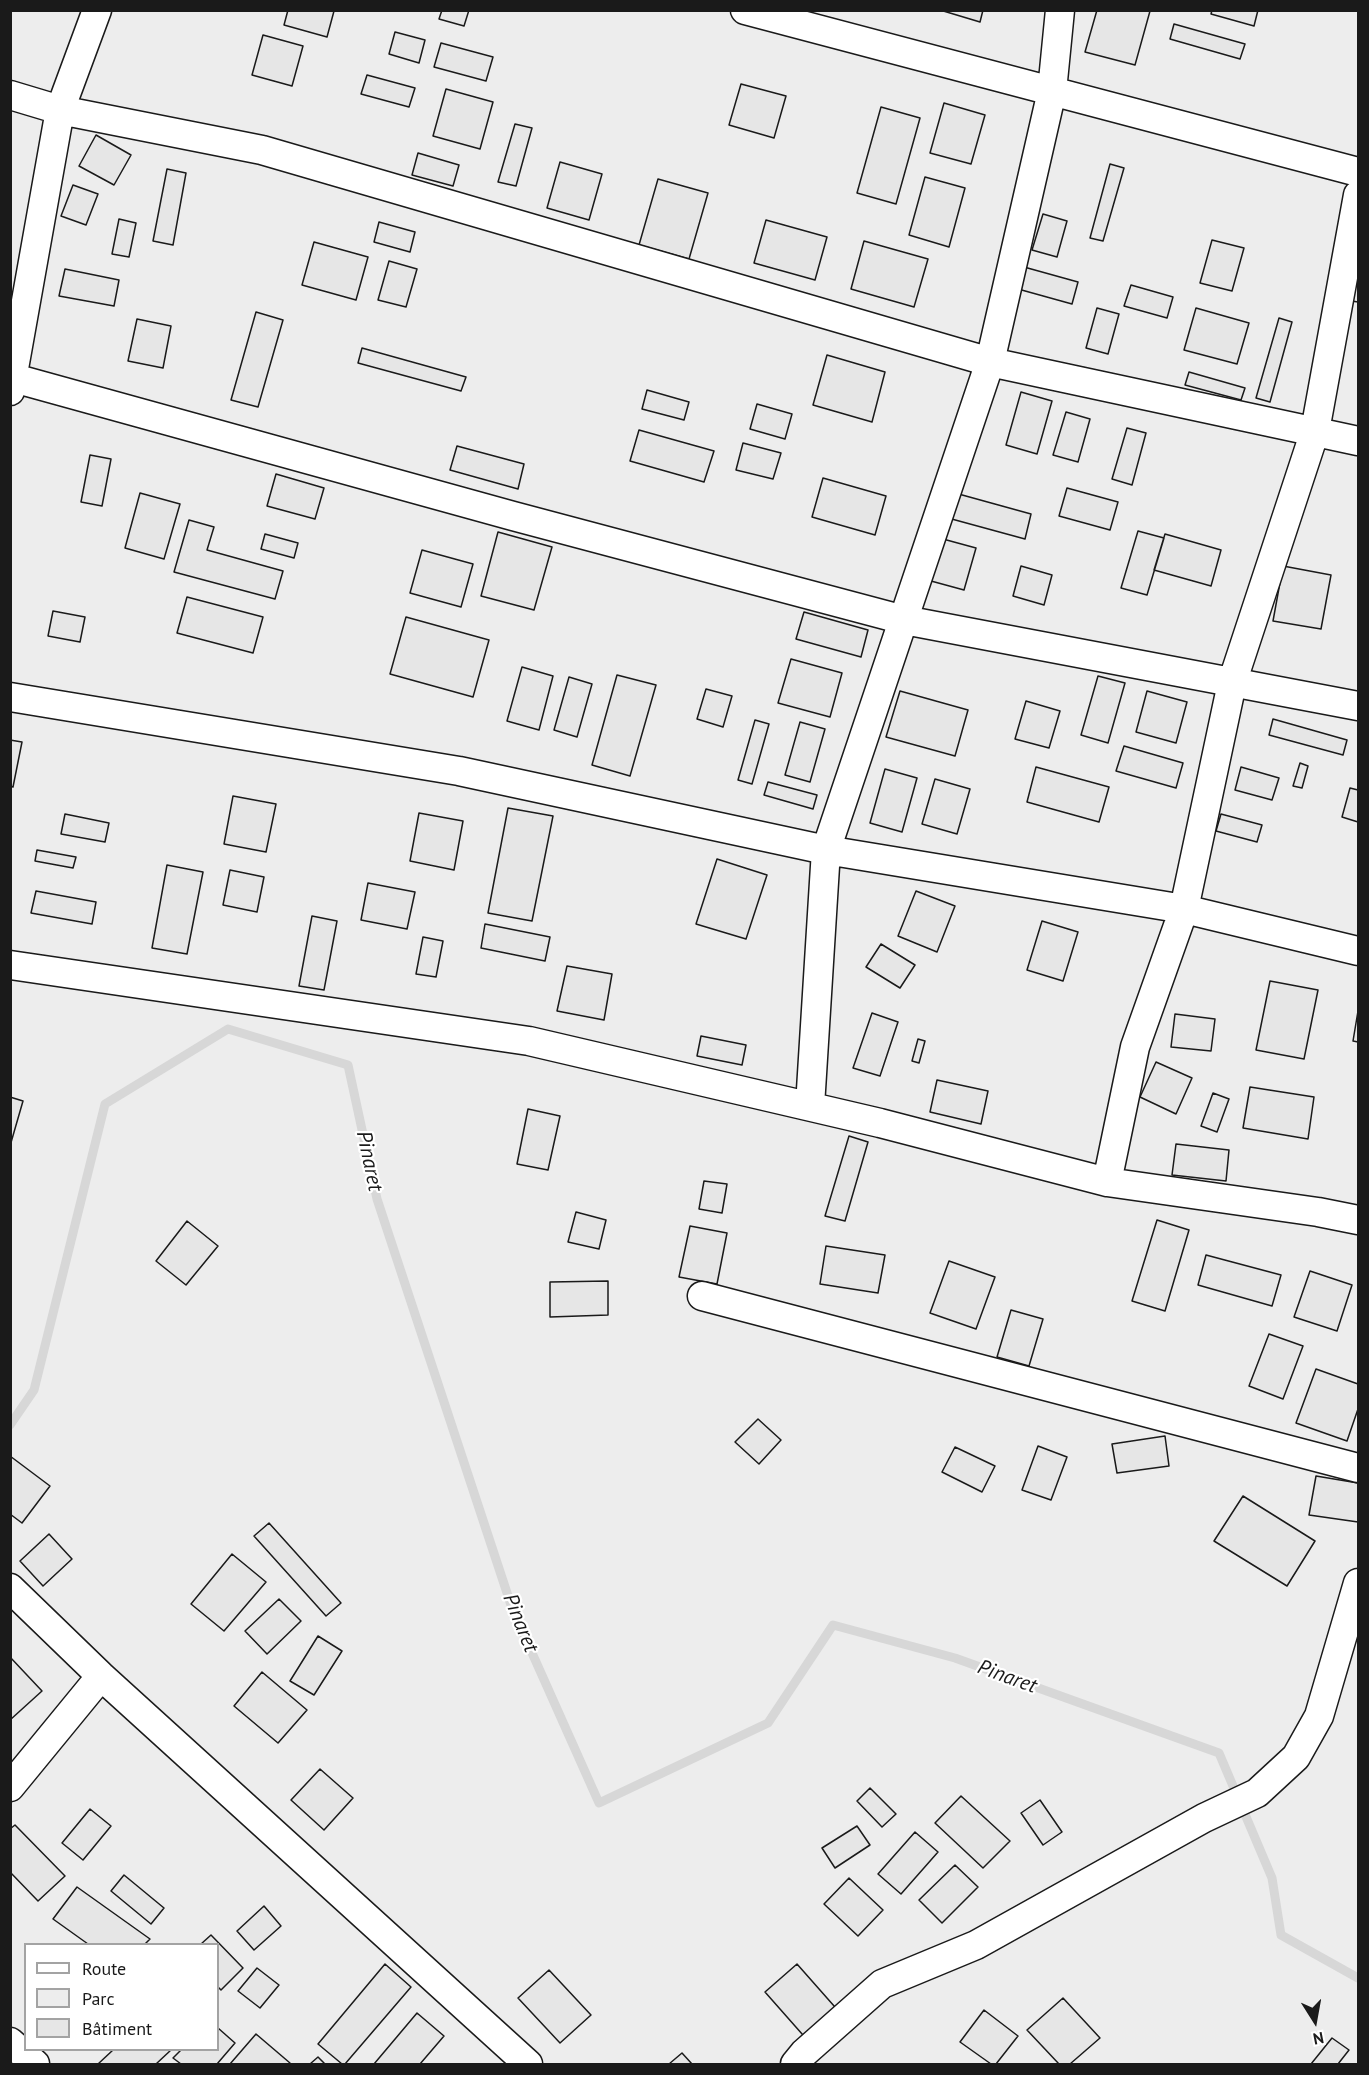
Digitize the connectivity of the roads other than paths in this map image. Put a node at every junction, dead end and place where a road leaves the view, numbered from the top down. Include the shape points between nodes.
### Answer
1 (97, 10) edge
2 (745, 10) edge
3 (1060, 10) edge
4 (1052, 91) junction
5 (10, 95) edge
6 (60, 110) junction
7 (1359, 172) edge
8 (1359, 195) edge
9 (990, 362) junction
10 (11, 382) edge
11 (1315, 431) junction
12 (1359, 441) edge
13 (904, 620) junction
14 (1232, 683) junction
15 (10, 697) edge
16 (1359, 706) edge
17 (826, 850) junction
18 (1184, 909) junction
19 (1359, 951) edge
20 (10, 965) edge
21 (810, 1106) junction
22 (1107, 1182) junction
23 (1359, 1220) edge
24 (702, 1296) dead end
25 (1359, 1468) edge
26 (1359, 1583) edge
27 (10, 1588) edge
28 (101, 1676) junction
29 (10, 1787) edge
30 (10, 2042) edge
31 (35, 2064) edge
32 (528, 2064) edge
33 (795, 2064) edge

1 - 6 street
2 - 4 street
3 - 4 street
4 - 7 street
4 - 9 street
5 - 6 street
6 - 9 street via 261,150
6 - 10 street
8 - 11 street
9 - 11 street
9 - 13 street
10 - 13 street
11 - 12 street
11 - 14 street
13 - 14 street
13 - 17 street
14 - 16 street
14 - 18 street
15 - 17 street via 459,771
17 - 18 street
17 - 21 street
18 - 19 street
18 - 22 street via 1135,1047
20 - 21 street via 529,1041
21 - 22 street
22 - 23 street
24 - 25 street
26 - 33 street via 1319,1716 1296,1756 1257,1793 1204,1818 976,1945 882,1984
27 - 28 street
28 - 29 street
28 - 32 street
30 - 31 street

